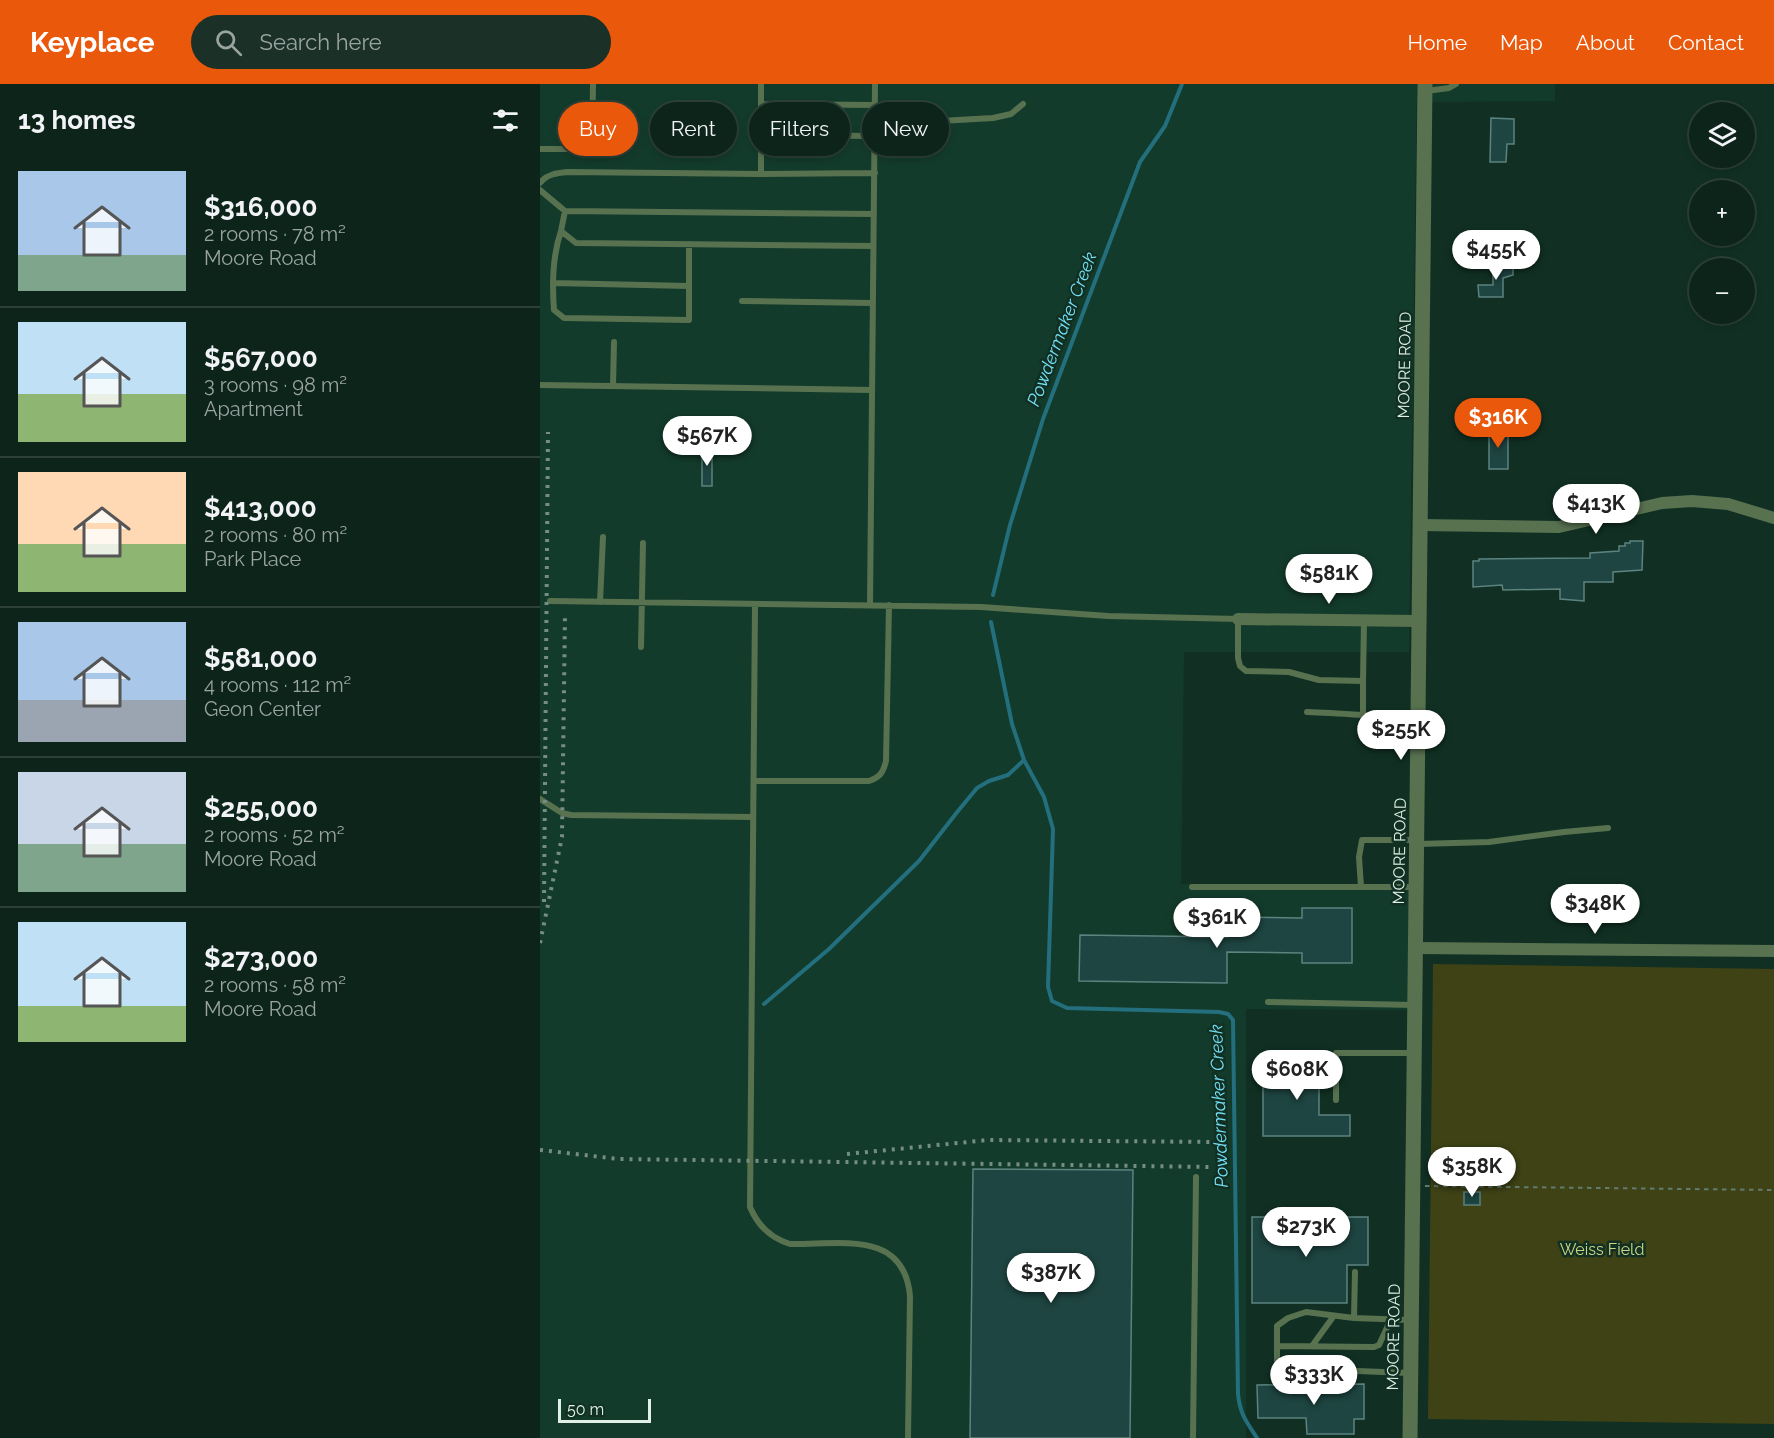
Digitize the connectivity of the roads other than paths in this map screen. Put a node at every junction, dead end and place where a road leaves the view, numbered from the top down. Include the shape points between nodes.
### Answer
1 (593, 84) edge
2 (761, 84) edge
3 (875, 84) edge
4 (1456, 84) edge
5 (1425, 88) edge
6 (761, 102) edge
7 (874, 102) edge
8 (1023, 104) dead end
9 (949, 120) edge
10 (540, 148) edge
11 (761, 156) edge
12 (874, 156) edge
13 (874, 173) junction
14 (761, 174) junction
15 (540, 183) edge
16 (540, 190) edge
17 (565, 211) junction
18 (874, 214) junction
19 (561, 231) junction
20 (689, 244) junction
21 (873, 246) junction
22 (553, 283) junction
23 (689, 286) junction
24 (742, 301) dead end
25 (872, 303) junction
26 (614, 342) dead end
27 (540, 385) edge
28 (613, 386) junction
29 (872, 390) junction
30 (1774, 518) edge
31 (1420, 525) junction
32 (603, 537) dead end
33 (643, 543) dead end
34 (550, 602) dead end
35 (600, 602) junction
36 (642, 603) junction
37 (755, 605) junction
38 (870, 605) junction
39 (889, 605) junction
40 (1238, 619) junction
41 (1364, 621) junction
42 (1419, 621) junction
43 (641, 647) dead end
44 (1363, 681) junction
45 (1307, 712) dead end
46 (1363, 716) junction
47 (1418, 718) junction
48 (754, 782) junction
49 (540, 799) edge
50 (753, 817) junction
51 (1608, 828) dead end
52 (1417, 842) junction
53 (1192, 887) dead end
54 (1361, 887) junction
55 (1417, 887) junction
56 (1416, 948) junction
57 (1774, 951) edge
58 (1268, 1002) dead end
59 (1415, 1005) junction
60 (1414, 1053) junction
61 (1336, 1100) dead end
62 (1196, 1177) dead end
63 (1355, 1272) dead end
64 (1333, 1317) junction
65 (1354, 1318) junction
66 (1391, 1319) junction
67 (1411, 1320) junction
68 (1277, 1346) junction
69 (1312, 1346) junction
70 (1411, 1372) junction
71 (908, 1438) edge
72 (1192, 1438) edge
73 (1410, 1438) edge

1 - 10 lane via 596,149
2 - 6 lane
3 - 7 lane
4 - 5 lane via 1449,88
5 - 31 street, MOORE ROAD
8 - 9 lane via 1011,114
11 - 14 lane
12 - 13 lane
13 - 14 lane
13 - 18 lane
14 - 15 lane via 568,172 555,173
16 - 17 lane
17 - 18 lane
17 - 19 lane
18 - 21 lane
19 - 20 lane via 576,243
19 - 22 lane
20 - 21 lane
20 - 23 lane
21 - 25 lane
22 - 23 lane
22 - 23 lane via 554,310 564,318 689,320
24 - 25 lane
25 - 29 lane
26 - 28 lane
27 - 28 lane
28 - 29 lane
29 - 38 lane
30 - 31 street via 1728,504 1692,501 1662,503 1559,527
31 - 42 street, MOORE ROAD
32 - 35 lane
33 - 36 lane
34 - 35 lane
35 - 36 lane
36 - 37 lane
36 - 43 lane
37 - 38 lane
37 - 48 lane
38 - 39 lane
39 - 40 lane
39 - 48 lane via 884,771 869,782
40 - 41 street
40 - 44 lane via 1238,658 1246,671
41 - 42 street
41 - 44 lane
42 - 47 street, MOORE ROAD
44 - 46 lane
45 - 46 lane
46 - 47 lane
47 - 52 street, MOORE ROAD
48 - 50 lane
49 - 50 lane via 571,815
50 - 71 lane via 750,1207 759,1225 781,1241 869,1245 884,1250 900,1264 910,1296
51 - 52 lane via 1489,842
52 - 54 lane via 1362,840
52 - 55 street, MOORE ROAD
53 - 54 lane
54 - 55 lane
55 - 56 street, MOORE ROAD
56 - 57 street
56 - 59 street, MOORE ROAD
58 - 59 lane
59 - 60 street, MOORE ROAD
60 - 61 lane via 1336,1053
60 - 67 street, MOORE ROAD
62 - 72 lane
63 - 65 lane
64 - 65 lane
64 - 68 lane via 1306,1312 1288,1318 1277,1326
64 - 69 lane
65 - 66 lane
66 - 67 lane
66 - 69 lane via 1379,1345 1374,1347
67 - 70 street, MOORE ROAD
68 - 69 lane
68 - 70 lane via 1280,1368
70 - 73 street, MOORE ROAD

